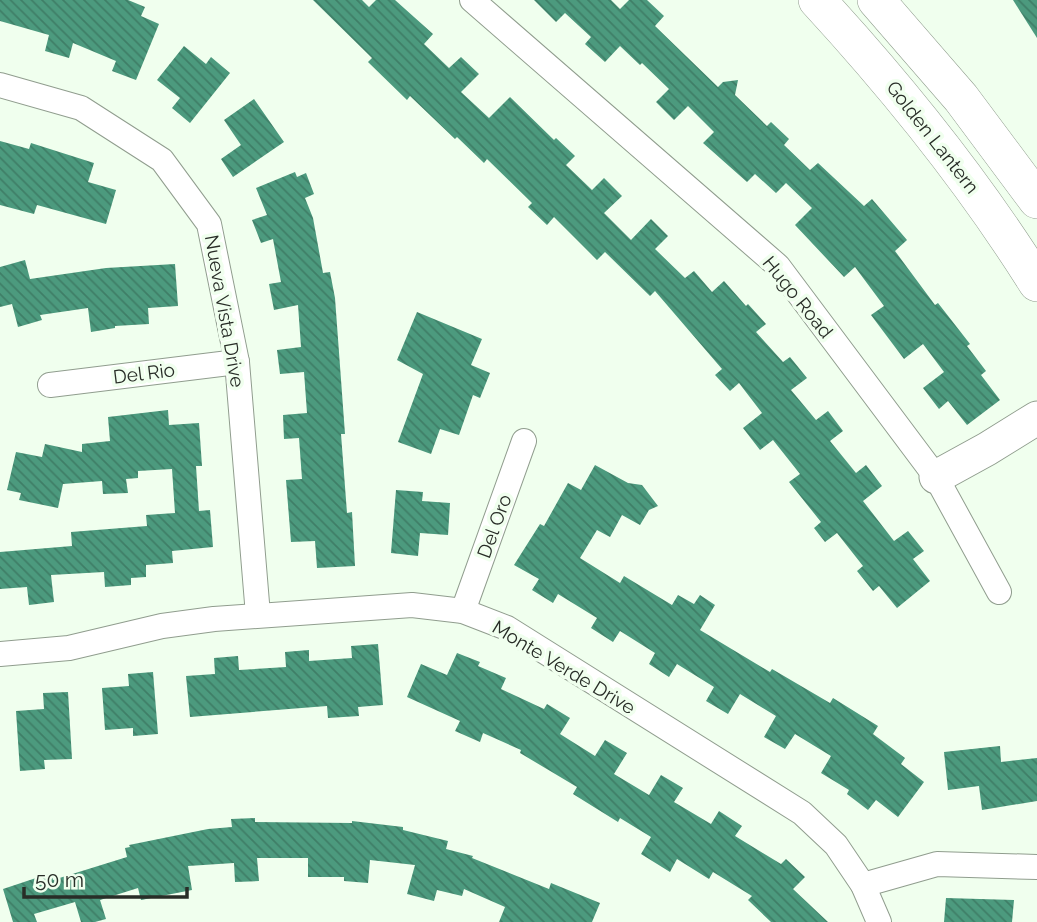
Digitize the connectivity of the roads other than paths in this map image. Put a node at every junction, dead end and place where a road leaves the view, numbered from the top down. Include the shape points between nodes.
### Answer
1 (472, 0) edge
2 (817, 0) edge
3 (876, 0) edge
4 (0, 85) edge
5 (1037, 200) edge
6 (1037, 283) edge
7 (237, 362) junction
8 (50, 385) dead end
9 (1037, 418) edge
10 (524, 442) dead end
11 (936, 477) junction
12 (999, 592) dead end
13 (463, 611) junction
14 (258, 615) junction
15 (0, 654) edge
16 (1037, 867) edge
17 (863, 885) junction
18 (879, 922) edge

1 - 11 street, Hugo Road via 778,266
2 - 6 main road, Golden Lantern via 913,108
3 - 5 main road via 961,98
4 - 7 street, Nueva Vista Drive via 81,108 162,160 209,225
7 - 8 street, Del Rio
7 - 14 street, Nueva Vista Drive
9 - 11 street
10 - 13 street, Del Oro
11 - 12 street, Hugo Road
13 - 14 street, Monte Verde Drive via 412,605
13 - 17 street, Monte Verde Drive via 507,628 802,813 836,845
14 - 15 street, Monte Verde Drive via 162,626 69,648
16 - 17 street via 937,864
17 - 18 street, Monte Verde Drive

